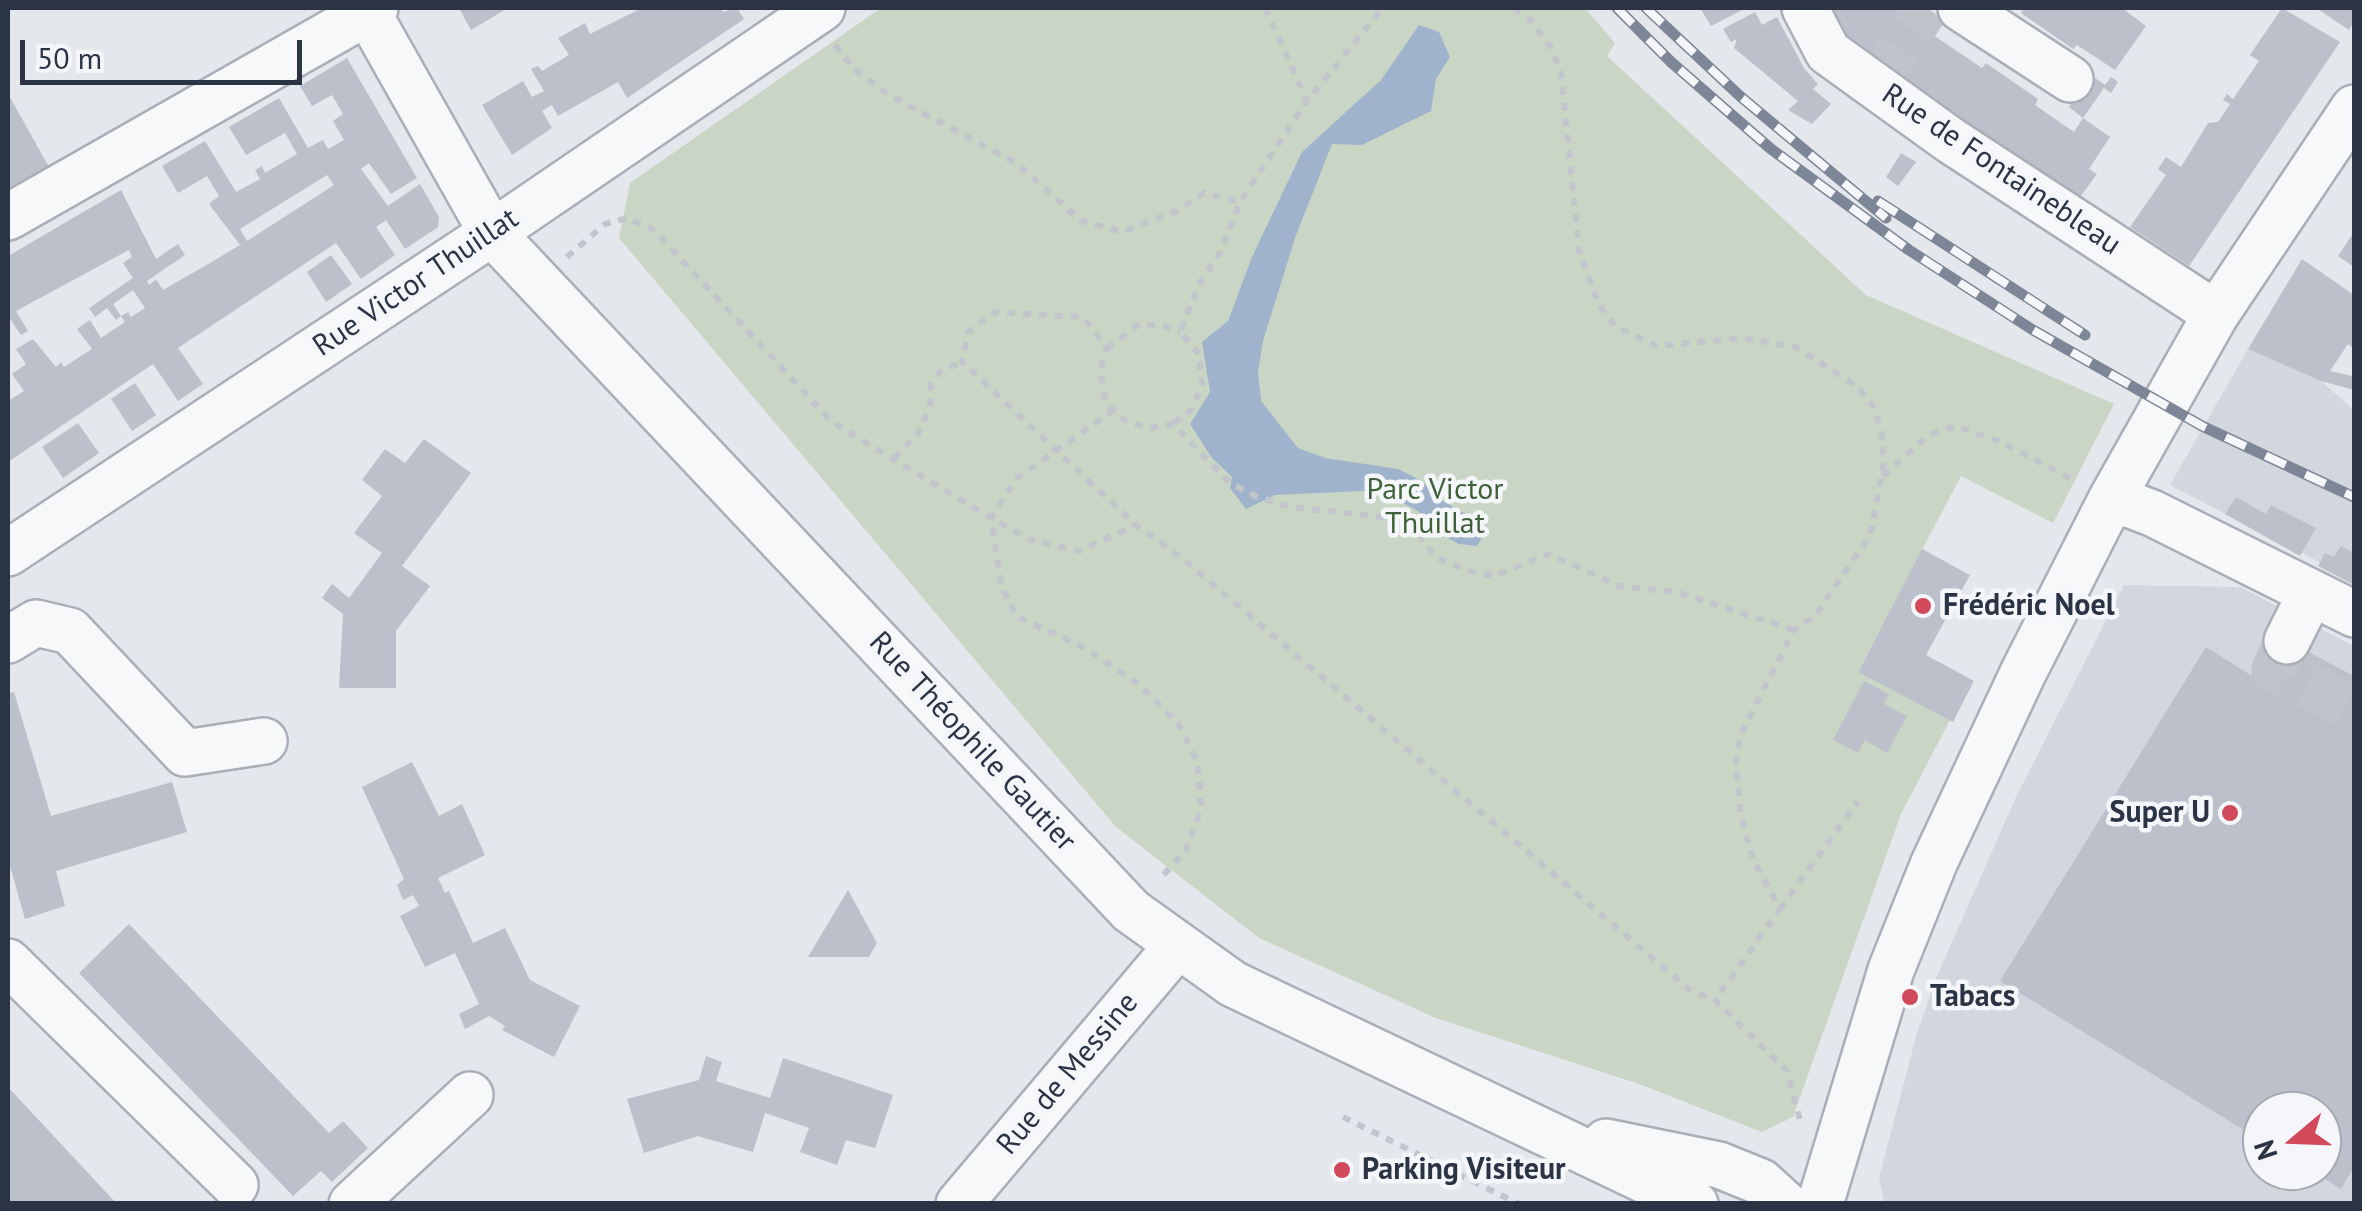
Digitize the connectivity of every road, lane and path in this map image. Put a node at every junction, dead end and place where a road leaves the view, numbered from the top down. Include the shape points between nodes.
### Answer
1 (1264, 8) edge
2 (1384, 8) edge
3 (1514, 8) edge
4 (1805, 8) edge
5 (1961, 8) edge
6 (369, 9) edge
7 (816, 11) edge
8 (2070, 79) dead end
9 (1307, 101) junction
10 (2354, 108) edge
11 (1240, 202) junction
12 (8, 217) edge
13 (492, 233) junction
14 (538, 282) junction
15 (2216, 314) junction
16 (1180, 332) junction
17 (1107, 348) junction
18 (962, 362) junction
19 (1114, 410) junction
20 (1173, 424) junction
21 (1058, 451) junction
22 (894, 458) junction
23 (1882, 477) junction
24 (2112, 498) junction
25 (991, 518) junction
26 (1136, 525) junction
27 (8, 553) edge
28 (2312, 592) junction
29 (2354, 614) edge
30 (1794, 630) junction
31 (8, 640) edge
32 (2288, 641) tunnel mouth
33 (264, 740) dead end
34 (1858, 801) dead end
35 (1780, 909) junction
36 (1131, 911) junction
37 (1178, 945) junction
38 (8, 962) edge
39 (1715, 1000) junction
40 (470, 1094) dead end
41 (1344, 1117) dead end
42 (1543, 1130) junction
43 (1837, 1140) junction
44 (235, 1185) dead end
45 (352, 1204) edge
46 (960, 1204) edge
47 (1518, 1204) edge
48 (1696, 1204) edge
49 (1785, 1204) edge
50 (1820, 1204) edge

1 - 9 path
2 - 9 path
3 - 23 path via 1551,48 1561,73 1577,239 1606,316 1657,346 1767,340 1824,362 1873,406
4 - 15 street, Rue de Fontainebleau via 1828,52
5 - 8 street
6 - 12 street
6 - 13 street, Rue Théophile Gautier
7 - 11 path via 855,70 1018,164 1081,222 1123,232 1204,193
7 - 13 street, Rue Victor Thuillat
9 - 11 path
10 - 15 street
11 - 16 path
13 - 14 street, Rue Théophile Gautier
13 - 27 street, Rue Victor Thuillat
14 - 22 path via 605,224 627,218 654,230 832,422
14 - 36 street, Rue Théophile Gautier
15 - 24 street
16 - 17 path via 1138,326
16 - 20 path via 1199,354 1202,385 1191,410
17 - 18 path via 1083,317 994,312 968,332
17 - 19 path via 1100,370
18 - 21 path
18 - 22 path via 931,384 919,432
19 - 20 path via 1148,428
19 - 21 path
20 - 30 path via 1230,483 1268,500 1391,518 1416,530 1435,557 1469,572 1494,576 1549,554 1619,586 1676,592
21 - 25 path via 1017,478
21 - 26 path
22 - 25 path
23 - 24 path via 1928,435 1954,426
23 - 30 path via 1870,536 1814,617
24 - 28 street
24 - 43 street via 1934,863 1890,970
25 - 26 path via 1031,540 1080,551
25 - 36 path via 1002,587 1016,616 1082,647 1138,684 1178,725 1198,763 1201,809 1186,850
26 - 39 path via 1690,990
28 - 29 street
28 - 32 street
30 - 35 path via 1740,734 1736,762 1753,859
31 - 33 street via 36,623 70,631 185,753
34 - 35 path
35 - 39 path
36 - 37 street, Rue Théophile Gautier
37 - 42 street, Rue Théophile Gautier via 1233,984
37 - 46 street, Rue de Messine
38 - 44 street
39 - 43 path via 1787,1071 1802,1128
40 - 45 street
41 - 47 path
42 - 48 street, Rue Théophile Gautier
42 - 49 street, Rue Théophile Gautier via 1719,1165 1761,1182
43 - 50 street

